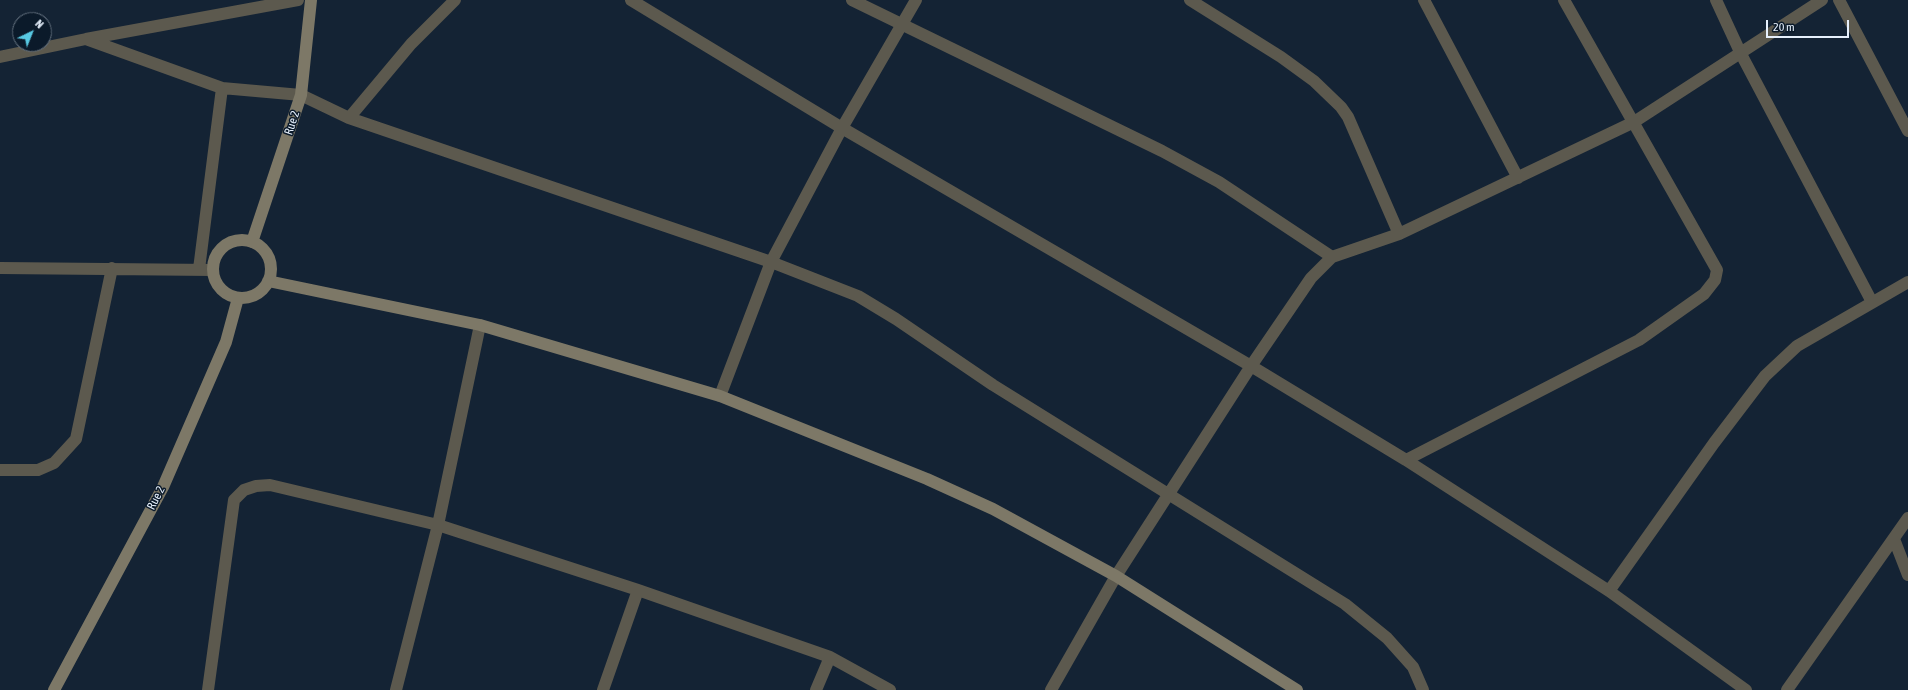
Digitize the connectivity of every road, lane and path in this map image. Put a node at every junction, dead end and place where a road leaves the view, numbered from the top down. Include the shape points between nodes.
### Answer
1 (298, 0) edge
2 (311, 0) edge
3 (455, 0) edge
4 (631, 0) edge
5 (852, 0) edge
6 (916, 0) edge
7 (1190, 0) edge
8 (1424, 0) edge
9 (1564, 0) edge
10 (1716, 0) edge
11 (1822, 0) edge
12 (1839, 0) edge
13 (902, 26) junction
14 (86, 39) junction
15 (1741, 54) junction
16 (0, 57) edge
17 (222, 88) junction
18 (301, 95) junction
19 (349, 118) junction
20 (1634, 122) junction
21 (842, 128) junction
22 (1908, 131) edge
23 (1518, 178) junction
24 (1399, 234) junction
25 (252, 242) junction
26 (1332, 257) junction
27 (771, 262) junction
28 (0, 268) edge
29 (112, 268) junction
30 (199, 269) junction
31 (213, 270) junction
32 (268, 282) junction
33 (1908, 282) edge
34 (238, 298) junction
35 (1872, 302) junction
36 (480, 325) junction
37 (1251, 366) junction
38 (720, 396) junction
39 (1406, 460) junction
40 (0, 470) edge
41 (1168, 495) junction
42 (1908, 518) edge
43 (438, 525) junction
44 (1894, 539) junction
45 (1908, 575) edge
46 (1116, 576) junction
47 (638, 590) junction
48 (1609, 591) junction
49 (830, 657) junction
50 (54, 690) edge
51 (208, 690) edge
52 (396, 690) edge
53 (603, 690) edge
54 (816, 690) edge
55 (890, 690) edge
56 (1051, 690) edge
57 (1297, 690) edge
58 (1423, 690) edge
59 (1746, 690) edge
60 (1787, 690) edge

1 - 14 street
2 - 18 street, Rue 2
3 - 19 street via 411,44
4 - 21 street
5 - 13 street
6 - 13 street
7 - 24 street via 1281,57 1314,81 1341,107 1351,124
8 - 23 street
9 - 20 street
10 - 15 street
11 - 15 street
12 - 22 street
13 - 21 street
13 - 26 street via 1219,182
14 - 16 street
14 - 17 street
15 - 20 street
15 - 35 street
17 - 18 street
17 - 30 street
18 - 19 street
18 - 25 street, Rue 2
19 - 27 street
20 - 23 street
20 - 39 street via 1717,270 1715,280 1704,294 1639,340
21 - 27 street
21 - 37 street
23 - 24 street
24 - 26 street
25 - 31 street via 234,241 225,246 218,252
25 - 32 street via 266,254 270,268
26 - 37 street via 1311,278
27 - 38 street
27 - 41 street via 858,296
28 - 29 street
29 - 30 street
29 - 40 street via 76,439 54,463 38,470
30 - 31 street
31 - 34 street via 216,283 226,293
32 - 34 street via 253,296
32 - 36 street
33 - 35 street
34 - 50 street, Rue 2 via 226,342 163,486
35 - 48 street via 1797,346 1765,376
36 - 38 street
36 - 43 street
37 - 39 street
37 - 41 street
38 - 46 street via 927,479 992,509
39 - 48 street
41 - 46 street
41 - 58 street via 1345,604 1387,638 1413,667
42 - 44 street
43 - 47 street
43 - 51 street via 270,485 244,490 234,500
43 - 52 street
44 - 45 street
44 - 60 street
46 - 56 street
46 - 57 street
47 - 49 street
47 - 53 street
48 - 59 street
49 - 54 street
49 - 55 street

